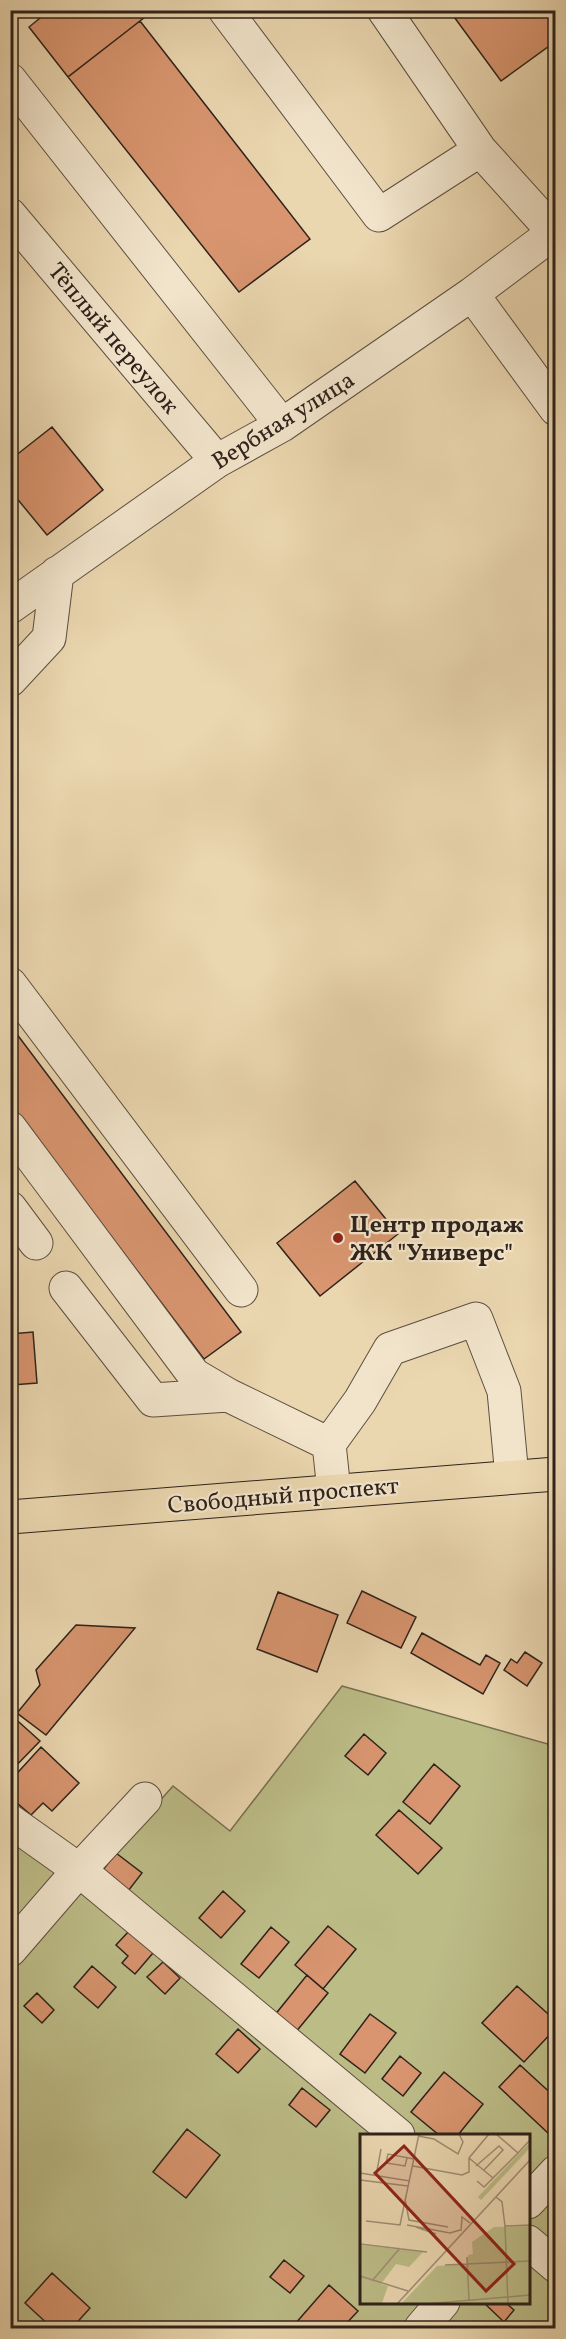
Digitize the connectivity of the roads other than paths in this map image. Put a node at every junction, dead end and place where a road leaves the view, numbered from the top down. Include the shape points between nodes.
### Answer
1 (225, 10) edge
2 (384, 10) edge
3 (10, 80) edge
4 (480, 150) junction
5 (10, 215) edge
6 (555, 232) edge
7 (472, 294) junction
8 (555, 410) edge
9 (282, 425) junction
10 (217, 460) junction
11 (57, 573) junction
12 (10, 607) edge
13 (10, 680) edge
14 (10, 984) edge
15 (10, 1128) edge
16 (10, 1208) edge
17 (36, 1242) dead end
18 (66, 1288) dead end
19 (241, 1290) dead end
20 (228, 1395) junction
21 (329, 1444) junction
22 (555, 1474) edge
23 (512, 1476) junction
24 (334, 1491) junction
25 (10, 1517) edge
26 (145, 1799) dead end
27 (10, 1821) edge
28 (79, 1870) junction
29 (10, 1950) edge
30 (397, 2134) edge
31 (555, 2172) edge
32 (530, 2200) edge
33 (530, 2244) edge
34 (555, 2266) edge
35 (441, 2303) edge
36 (421, 2328) edge

1 - 4 street via 379,215
2 - 4 street
3 - 9 street
4 - 6 street
5 - 10 street, Тёплый переулок
6 - 7 street, Вербная улица
7 - 8 street
7 - 9 street, Вербная улица
9 - 10 street, Вербная улица
10 - 11 street, Вербная улица
11 - 12 street, Вербная улица
11 - 13 street via 49,638
14 - 19 street
15 - 20 street via 194,1375
16 - 17 street
18 - 20 street via 153,1400
20 - 21 street
21 - 23 street via 390,1349 476,1319 504,1391
21 - 24 street
22 - 23 main road, Свободный проспект
23 - 24 main road, Свободный проспект
24 - 25 main road, Свободный проспект
26 - 28 street
27 - 28 street
28 - 29 street
28 - 30 street
31 - 32 street
33 - 34 street
35 - 36 street

